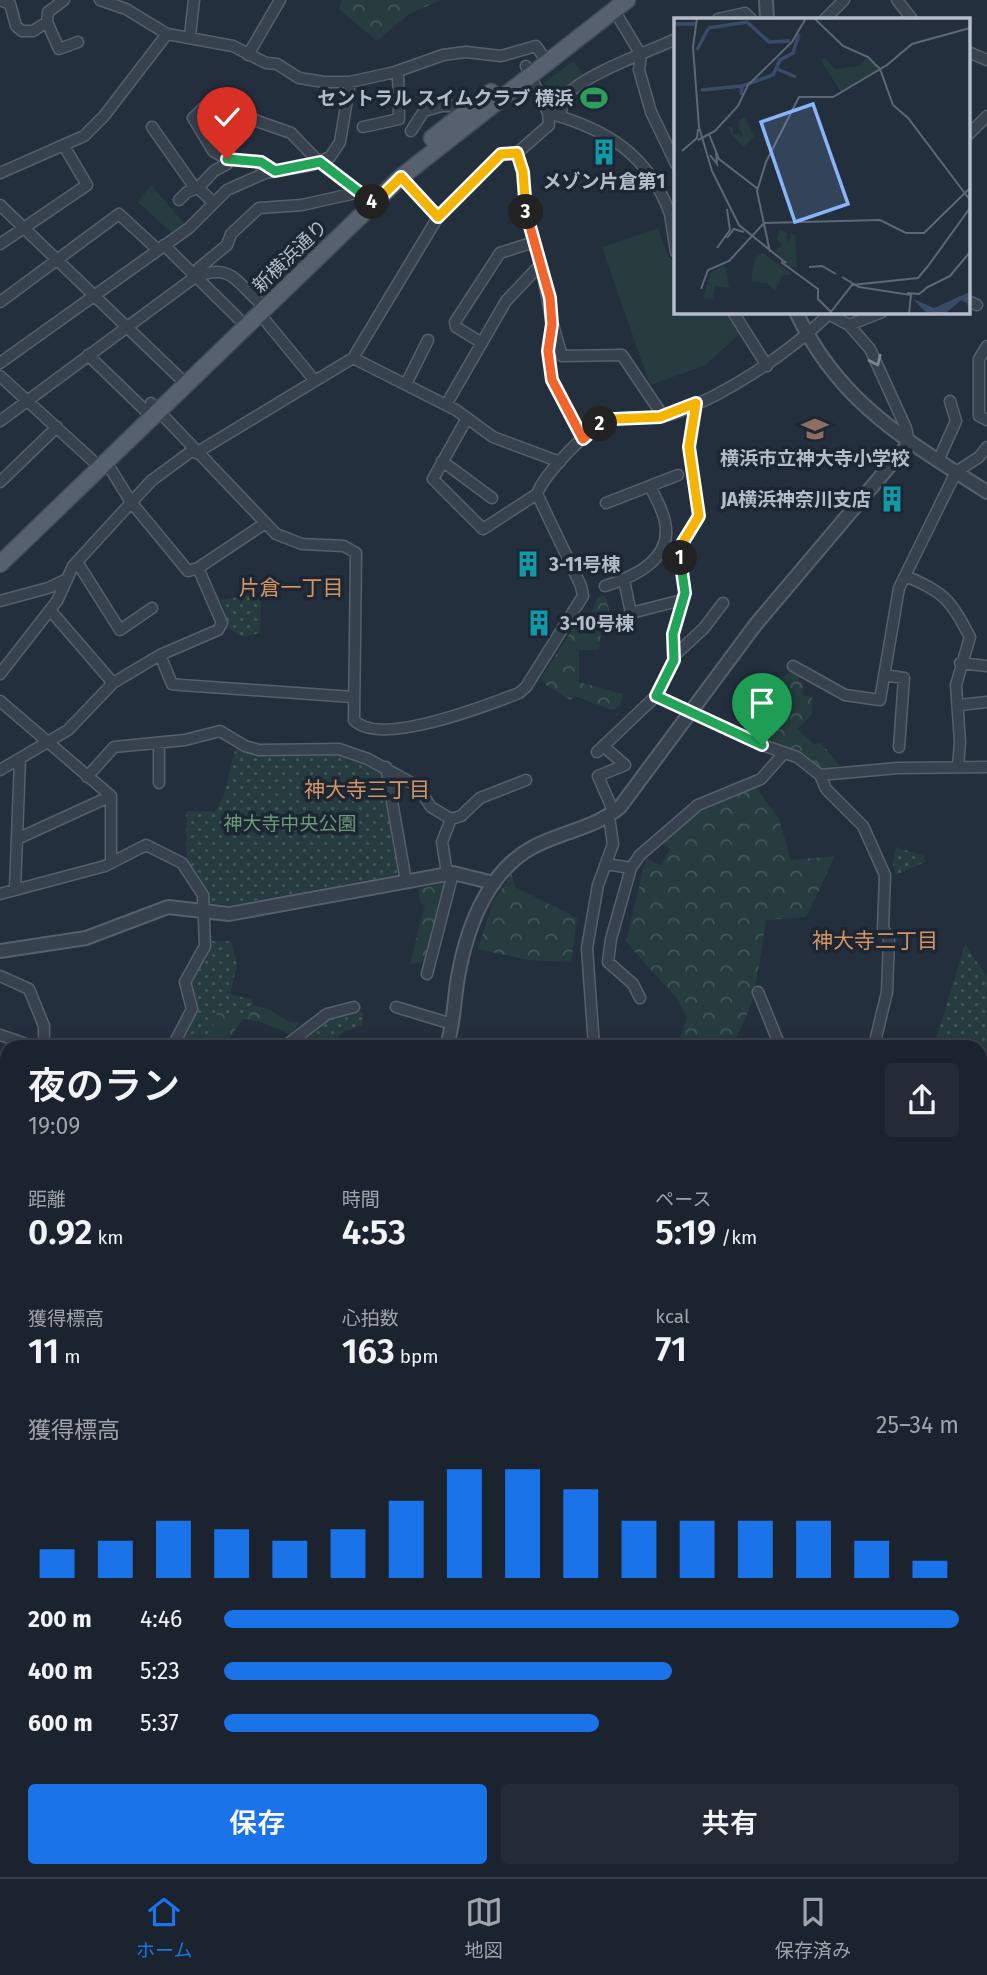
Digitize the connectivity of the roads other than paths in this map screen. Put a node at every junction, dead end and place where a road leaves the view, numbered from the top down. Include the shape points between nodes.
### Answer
1 (0, 0) edge
2 (64, 0) edge
3 (100, 0) edge
4 (194, 0) edge
5 (280, 0) edge
6 (897, 0) edge
7 (842, 1) edge
8 (617, 3) edge
9 (722, 18) edge
10 (750, 18) edge
11 (826, 18) edge
12 (911, 18) edge
13 (47, 22) junction
14 (167, 34) junction
15 (190, 36) junction
16 (674, 40) edge
17 (78, 42) dead end
18 (970, 53) edge
19 (248, 55) junction
20 (641, 55) junction
21 (544, 58) junction
22 (987, 60) edge
23 (529, 70) junction
24 (398, 71) junction
25 (350, 82) junction
26 (465, 112) junction
27 (548, 113) junction
28 (561, 116) junction
29 (987, 116) edge
30 (152, 127) dead end
31 (363, 127) dead end
32 (411, 131) dead end
33 (970, 133) edge
34 (64, 146) junction
35 (517, 153) junction
36 (229, 159) junction
37 (674, 160) edge
38 (320, 162) junction
39 (275, 171) junction
40 (1, 176) edge
41 (401, 177) junction
42 (196, 188) junction
43 (368, 198) junction
44 (179, 200) dead end
45 (214, 203) junction
46 (0, 205) edge
47 (673, 214) edge
48 (438, 217) junction
49 (24, 228) junction
50 (534, 242) junction
51 (0, 244) edge
52 (161, 247) junction
53 (57, 260) junction
54 (541, 264) junction
55 (195, 277) junction
56 (94, 296) junction
57 (0, 302) edge
58 (259, 308) junction
59 (734, 313) edge
60 (796, 313) edge
61 (827, 313) edge
62 (879, 313) edge
63 (243, 323) junction
64 (552, 324) junction
65 (849, 325) junction
66 (126, 327) junction
67 (806, 334) junction
68 (428, 340) dead end
69 (482, 343) junction
70 (987, 346) edge
71 (88, 355) junction
72 (353, 358) junction
73 (0, 363) edge
74 (767, 366) junction
75 (0, 376) edge
76 (182, 380) junction
77 (314, 381) junction
78 (406, 384) junction
79 (26, 400) junction
80 (950, 401) dead end
81 (696, 403) junction
82 (446, 405) junction
83 (151, 410) junction
84 (663, 416) junction
85 (467, 418) junction
86 (987, 420) edge
87 (0, 421) edge
88 (57, 427) junction
89 (583, 439) junction
90 (909, 443) junction
91 (987, 447) edge
92 (195, 452) junction
93 (99, 460) junction
94 (442, 461) junction
95 (938, 461) junction
96 (560, 462) junction
97 (956, 472) junction
98 (678, 475) dead end
99 (0, 482) edge
100 (650, 486) junction
101 (987, 492) edge
102 (537, 494) junction
103 (492, 498) dead end
104 (131, 502) junction
105 (606, 503) dead end
106 (264, 524) junction
107 (667, 541) junction
108 (679, 550) junction
109 (0, 559) edge
110 (77, 562) junction
111 (198, 568) junction
112 (906, 576) junction
113 (68, 578) junction
114 (624, 580) junction
115 (605, 586) dead end
116 (682, 600) junction
117 (0, 601) edge
118 (723, 603) dead end
119 (152, 608) dead end
120 (50, 610) junction
121 (675, 655) junction
122 (160, 656) junction
123 (960, 663) junction
124 (793, 666) dead end
125 (987, 666) edge
126 (0, 674) edge
127 (884, 675) junction
128 (113, 683) junction
129 (656, 696) junction
130 (354, 697) junction
131 (987, 702) edge
132 (959, 705) junction
133 (3, 707) edge
134 (691, 713) junction
135 (46, 743) junction
136 (159, 743) junction
137 (898, 747) dead end
138 (784, 753) junction
139 (20, 759) junction
140 (958, 766) junction
141 (386, 767) junction
142 (987, 767) edge
143 (0, 770) edge
144 (820, 775) junction
145 (87, 777) junction
146 (526, 780) dead end
147 (159, 783) dead end
148 (111, 796) junction
149 (611, 815) junction
150 (451, 819) junction
151 (17, 839) junction
152 (111, 863) junction
153 (606, 864) junction
154 (631, 868) junction
155 (450, 873) junction
156 (406, 881) junction
157 (494, 883) junction
158 (15, 889) junction
159 (0, 894) edge
160 (204, 911) junction
161 (0, 951) edge
162 (608, 962) junction
163 (589, 964) junction
164 (427, 974) dead end
165 (0, 976) edge
166 (758, 992) dead end
167 (640, 999) dead end
168 (354, 1007) dead end
169 (396, 1007) dead end
170 (452, 1024) junction
171 (44, 1040) edge
172 (178, 1040) edge
173 (293, 1040) edge
174 (448, 1040) edge
175 (594, 1040) edge
176 (778, 1040) edge
177 (875, 1040) edge

1 - 13 street via 10,5 22,31 33,31
2 - 13 street via 48,12
3 - 14 street
4 - 15 street
5 - 19 street
6 - 12 street
7 - 11 street
8 - 20 street
8 - 21 main road, 新横浜通り
9 - 10 street via 745,13
13 - 17 street via 59,49
14 - 15 street
14 - 34 street via 104,116 84,136
15 - 19 street via 233,46
16 - 20 street
18 - 22 street
19 - 25 street via 299,78
20 - 28 street via 576,87 564,99
20 - 37 street via 639,70 651,112
21 - 23 main road, 新横浜通り
21 - 24 street via 536,46 501,56 466,52
23 - 26 main road, 新横浜通り
23 - 27 street
23 - 41 main road, 新横浜通り
24 - 25 street
24 - 31 street via 399,119
25 - 38 street via 340,142 330,157
26 - 32 street via 459,106 424,111
26 - 43 main road, 新横浜通り via 394,169
27 - 28 street
27 - 35 street via 549,125
28 - 47 street via 620,142 653,175
29 - 33 street
30 - 42 street
34 - 40 street
34 - 49 street via 87,185
35 - 48 street via 501,154
35 - 50 street
36 - 38 street via 213,151 192,118 215,97 257,121 291,133
36 - 39 street via 261,162
36 - 42 street
38 - 39 street
38 - 43 street
39 - 45 street via 227,190
41 - 43 main road, 新横浜通り
41 - 48 street
42 - 44 street
42 - 45 street
43 - 55 street via 258,208
43 - 58 main road, 新横浜通り
45 - 52 street
46 - 49 street
48 - 72 street
49 - 51 street
49 - 53 street
50 - 54 street
50 - 69 street via 500,253 455,322
52 - 53 street via 118,214
52 - 55 street
52 - 56 street
53 - 56 street
53 - 57 street
54 - 64 street
54 - 69 street via 506,301
55 - 58 street via 225,271
55 - 63 street
55 - 66 street
56 - 66 street
56 - 73 street
58 - 63 main road, 新横浜通り
58 - 77 street
59 - 74 street
60 - 67 street
61 - 65 street
61 - 67 street
62 - 65 street
63 - 76 main road, 新横浜通り
64 - 84 street via 562,356 622,355
64 - 89 street via 548,351 552,380
65 -> 90 street via 875,358
66 - 71 street
66 - 76 street
67 - 74 street
67 - 90 street via 848,392
68 - 78 street
69 - 82 street
70 - 86 street via 979,359 979,416
71 - 79 street
71 - 83 street
72 - 77 street
72 - 78 street
74 - 81 street
75 - 79 street
76 - 83 main road, 新横浜通り
77 - 92 street
78 - 82 street
79 - 87 street
79 - 88 street
80 - 95 street via 956,421
81 - 84 street
81 - 108 street via 689,447 699,516
82 - 85 street
83 - 92 street
83 - 93 main road, 新横浜通り
84 - 89 street via 603,422
85 - 94 street
85 - 96 street via 493,437
88 - 93 street
88 - 99 street
89 - 96 street
90 - 95 street
90 - 134 street via 756,624
91 - 97 street
92 - 104 street via 151,481
92 - 106 street
93 - 104 street
93 - 109 main road, 新横浜通り
94 - 102 street via 433,479 483,529
94 - 103 street
95 - 97 street
96 - 102 street
97 - 101 street
97 - 112 street
98 - 100 street
100 - 105 street
100 - 107 street via 665,521
102 - 130 street via 583,596 526,687 497,701 409,728 362,727 353,714
104 - 110 street
104 - 111 street via 188,570
106 - 111 street
106 - 130 street via 291,541 344,546 356,553
107 - 108 street
107 - 114 street via 648,567
108 - 116 street
110 - 113 street
110 - 119 street via 120,630
111 - 122 street via 221,627
112 - 123 street via 937,589 952,603 970,636
112 - 127 street via 899,588
113 - 117 street
113 - 120 street
114 - 115 street
114 - 116 street via 631,613
116 - 121 street via 673,634
118 - 121 street
120 - 126 street
120 - 128 street
121 - 129 street
122 - 128 street
122 - 130 street via 172,684
123 - 125 street
123 - 132 street
124 - 127 street via 845,695 880,700
127 - 137 street via 904,678
128 - 135 street via 68,730
129 - 134 street
129 - 149 street via 600,749 625,765 598,776
131 - 132 street
132 - 140 street
133 - 135 street
134 - 138 street
134 - 149 street
135 - 139 street
135 - 145 street
136 - 141 street via 220,731 260,750 339,749
136 - 145 street via 114,747
136 - 147 street
138 - 144 street
138 - 154 street via 761,779 698,805 655,840
139 - 143 street
139 - 151 street
140 - 142 street
140 - 144 street
141 - 150 street via 418,786 431,807
141 - 156 street
144 - 177 street via 827,789 863,826 885,875 887,992
145 - 148 street
146 - 150 street via 480,798
148 - 151 street
148 - 152 street
149 - 153 street via 613,844
149 - 157 street via 533,847
150 - 155 street via 442,842
151 - 158 street
152 - 158 street
152 - 160 street via 146,845 153,846 182,863 203,895
153 - 154 street
153 - 163 street via 587,948
154 - 162 street
155 - 156 street
155 - 157 street
155 - 164 street
156 - 160 street via 229,914
157 - 170 street via 462,955
158 - 159 street
160 - 161 street via 169,906 86,938
160 - 172 street via 205,946 185,982 192,1009
162 - 163 street
162 - 167 street via 633,984
163 - 175 street
165 - 171 street via 29,989 44,1026
166 - 176 street
168 - 173 street via 327,1014
169 - 170 street
170 - 174 street

